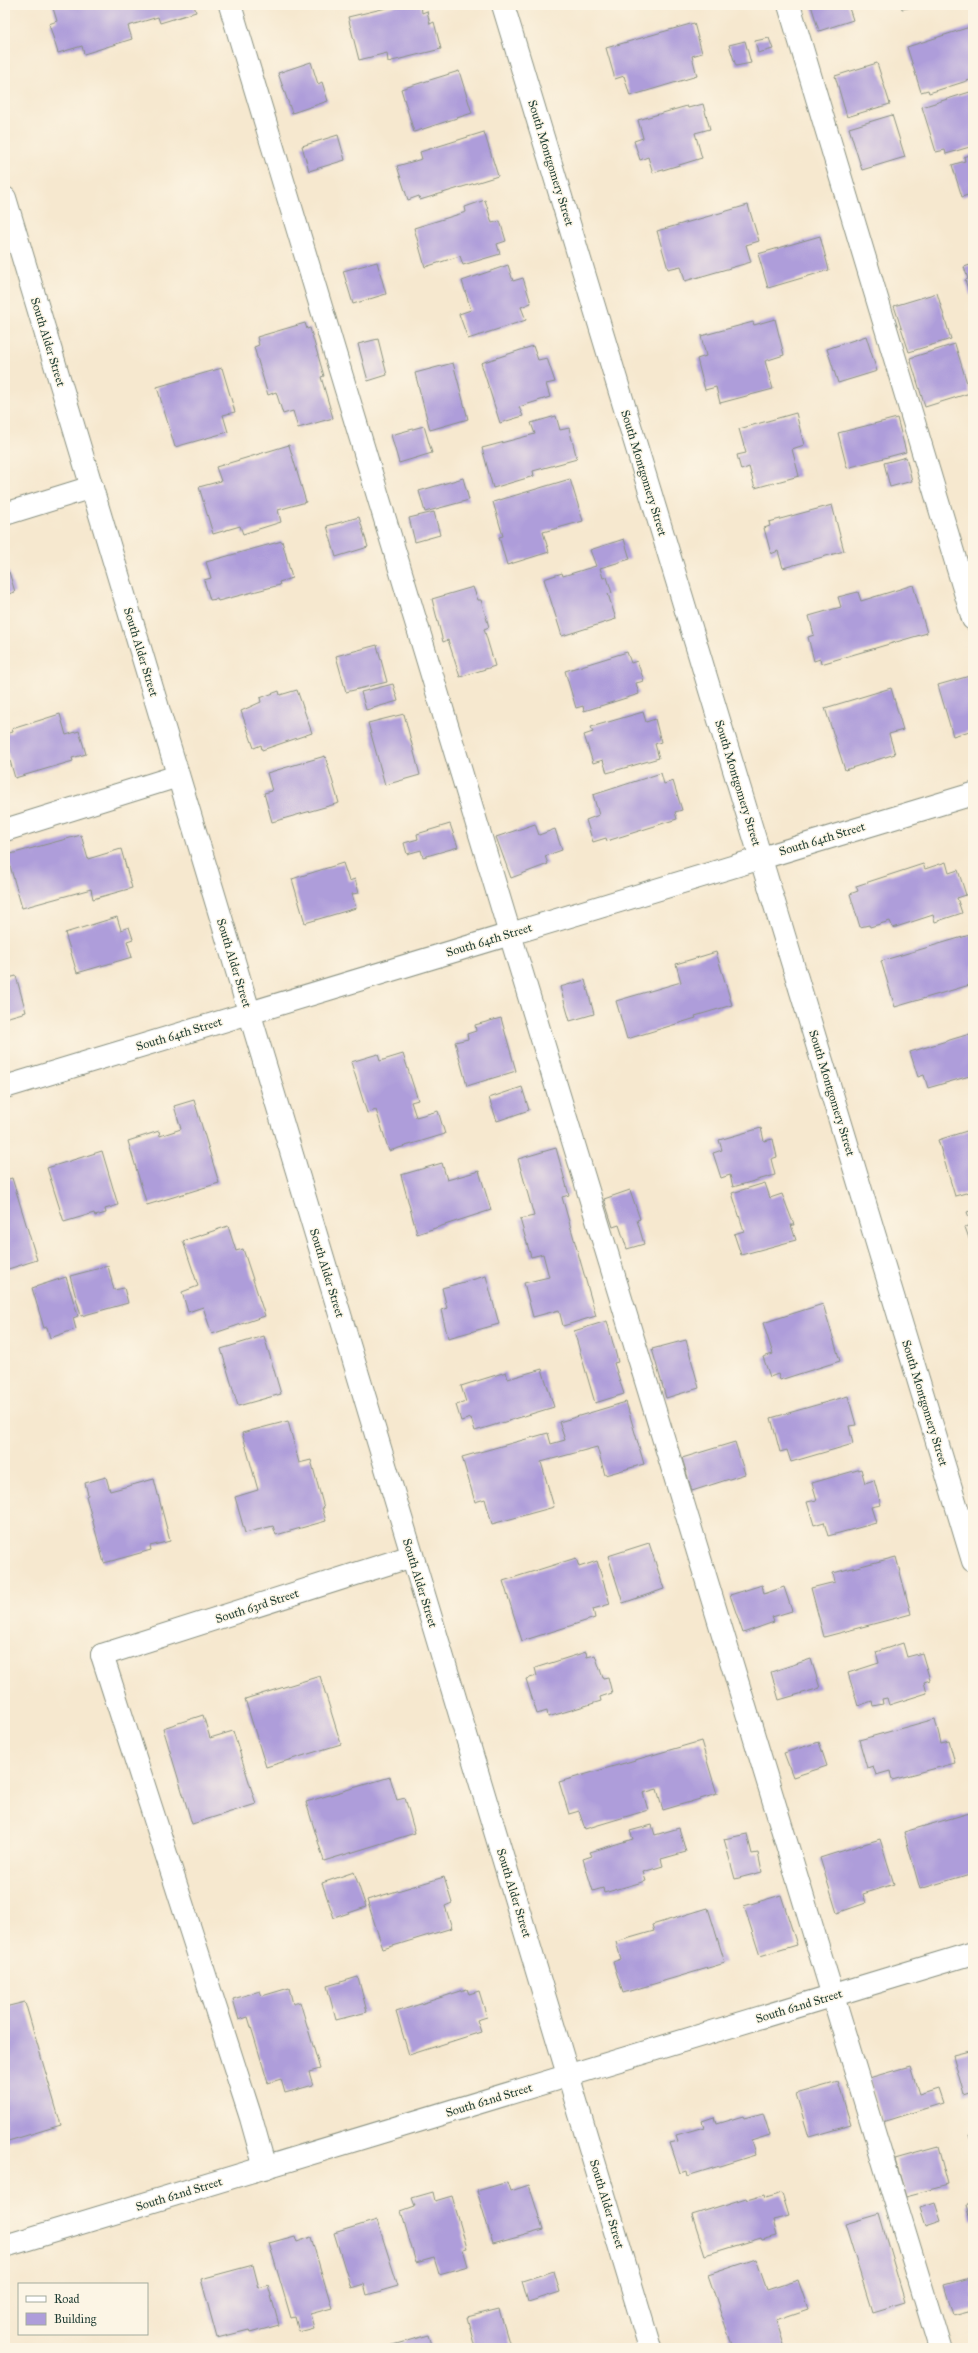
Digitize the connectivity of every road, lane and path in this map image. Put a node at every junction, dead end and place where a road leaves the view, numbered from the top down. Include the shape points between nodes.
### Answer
1 (230, 5) edge
2 (503, 5) edge
3 (789, 5) edge
4 (5, 198) edge
5 (92, 487) junction
6 (5, 514) edge
7 (973, 618) edge
8 (178, 776) junction
9 (973, 794) edge
10 (5, 830) edge
11 (761, 858) junction
12 (510, 934) junction
13 (250, 1013) junction
14 (5, 1087) edge
15 (412, 1556) junction
16 (973, 1561) edge
17 (973, 1953) edge
18 (834, 1995) junction
19 (569, 2076) junction
20 (265, 2168) junction
21 (5, 2246) edge
22 (650, 2348) edge
23 (940, 2348) edge

1 - 12 street
2 - 11 street, South Montgomery Street
3 - 7 street
4 - 5 street, South Alder Street
5 - 6 street
5 - 8 street, South Alder Street
8 - 10 street
8 - 13 street, South Alder Street
9 - 11 street, South 64th Street
11 - 12 street, South 64th Street
11 - 16 street, South Montgomery Street
12 - 13 street, South 64th Street
12 - 18 street
13 - 14 street, South 64th Street
13 - 15 street, South Alder Street
15 - 19 street, South Alder Street
15 - 20 street, South 63rd Street via 102,1654
17 - 18 street, South 62nd Street
18 - 19 street, South 62nd Street
18 - 23 street
19 - 20 street, South 62nd Street
19 - 22 street, South Alder Street
20 - 21 street, South 62nd Street

